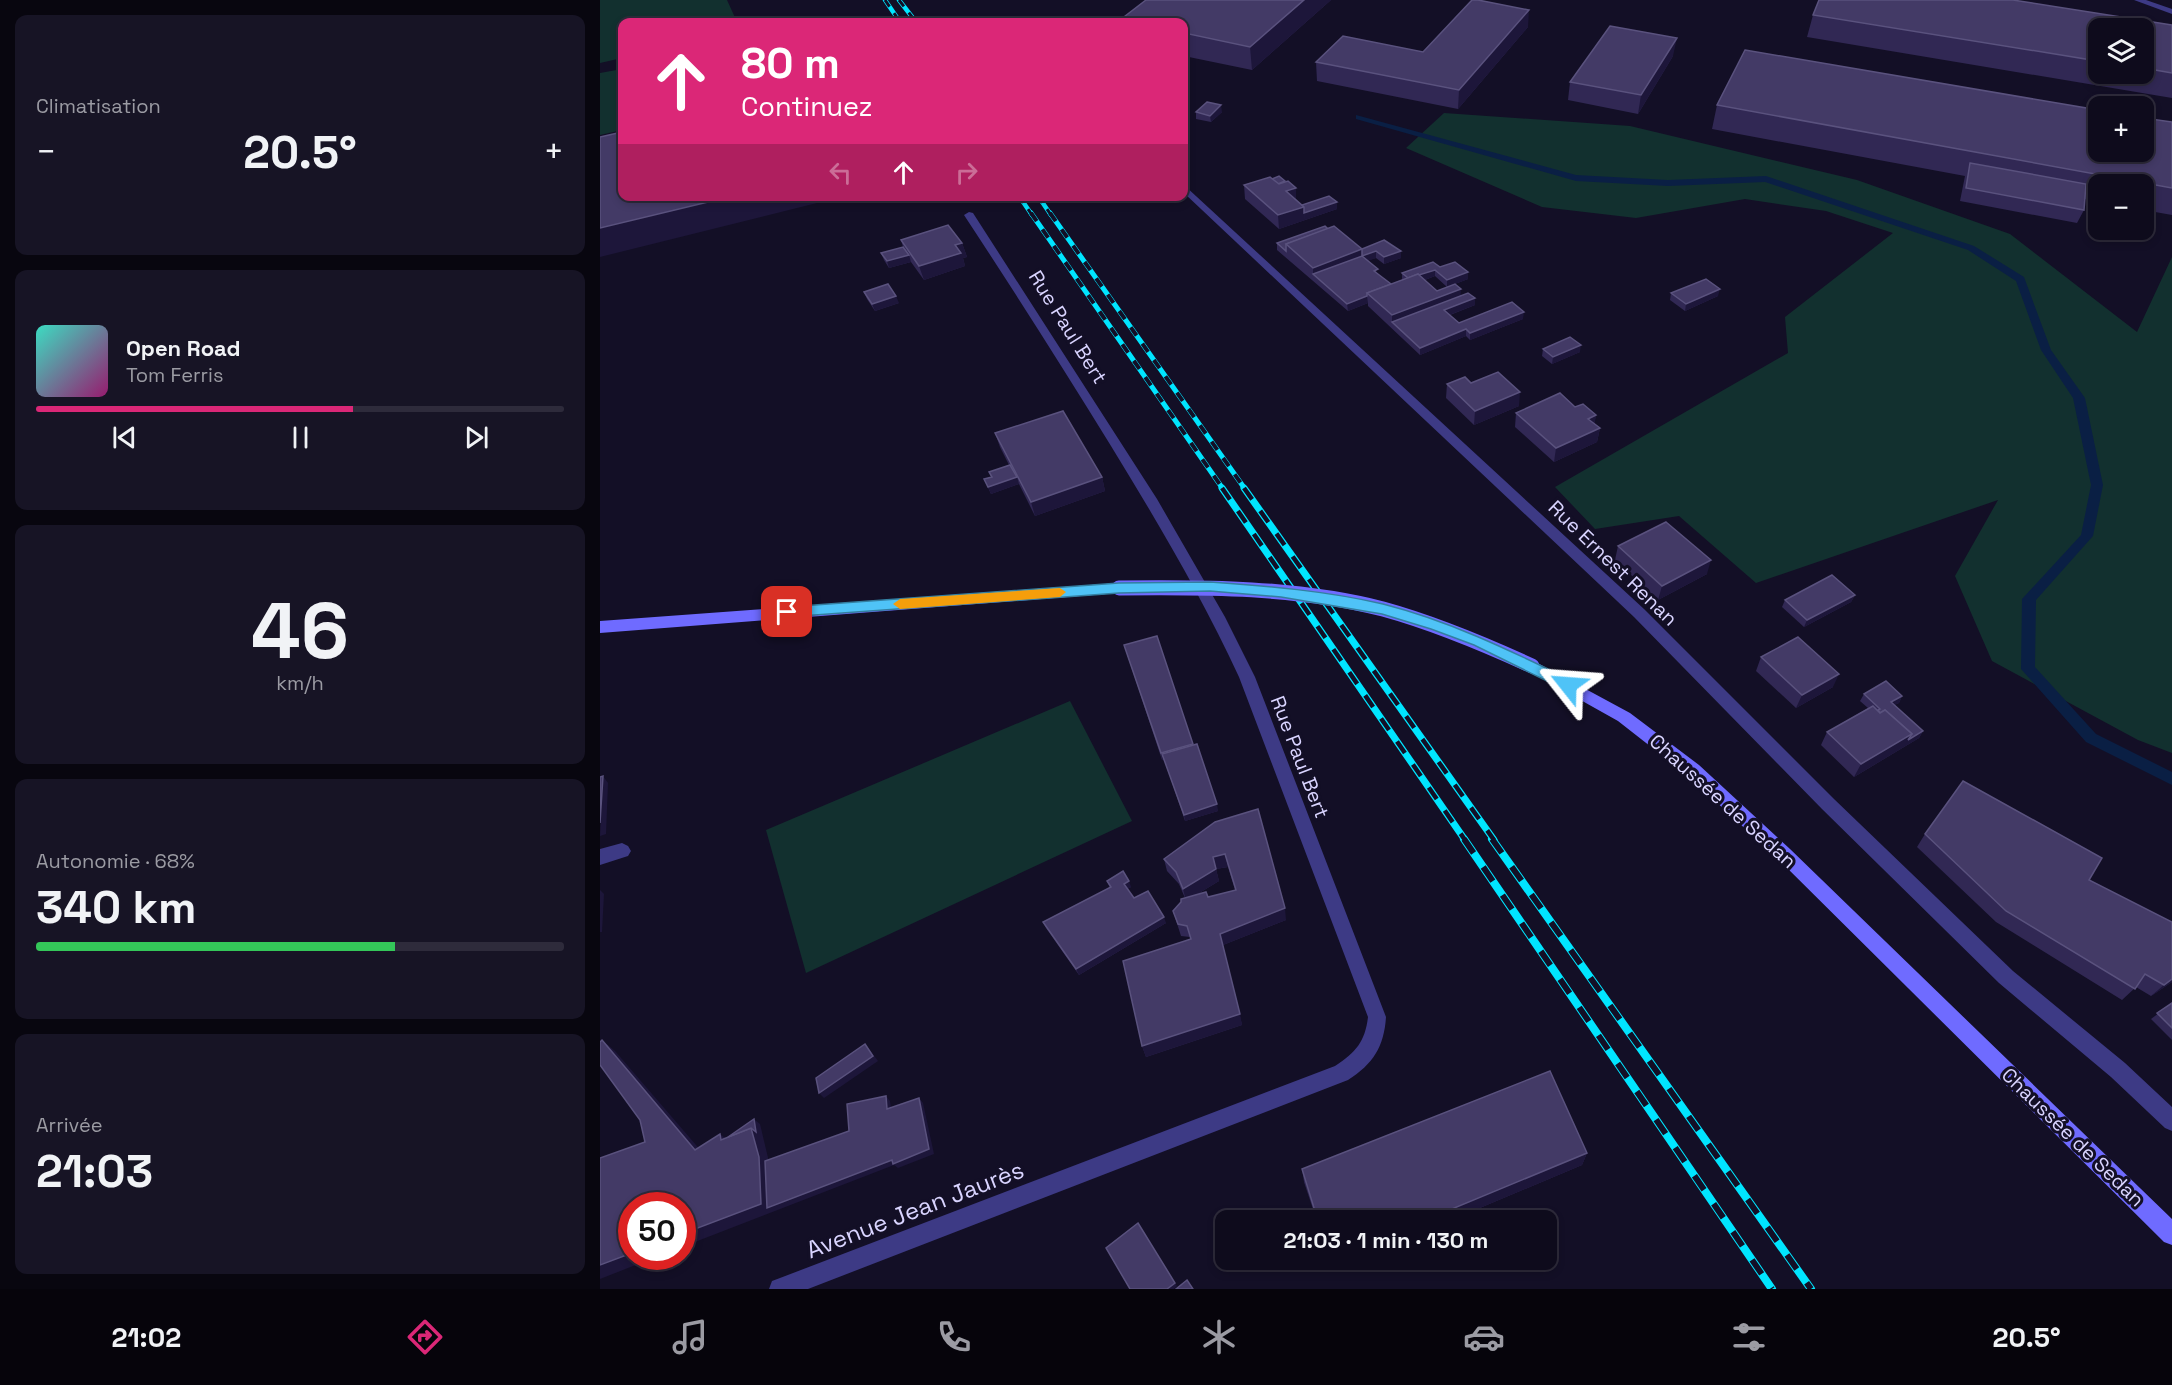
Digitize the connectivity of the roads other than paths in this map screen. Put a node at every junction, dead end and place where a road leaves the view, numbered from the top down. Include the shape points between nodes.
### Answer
1 (2138, 0) edge
2 (2172, 12) edge
3 (1188, 192) edge
4 (969, 215) dead end
5 (600, 627) edge
6 (622, 851) dead end
7 (600, 858) edge
8 (2172, 1121) edge
9 (1068, 1179) joint
10 (2172, 1234) edge
11 (785, 1288) edge

1 - 2 street
3 - 8 street, Rue Ernest Renan via 1639,613 1827,804 2006,976
4 - 9 street, Rue Paul Bert via 1162,517 1222,623 1247,677 1377,1017 1375,1038 1361,1060 1341,1073
5 - 10 main road, Chaussée de Sedan, bridge via 1119,588 1210,587 1331,599 1382,609 1479,641 1623,717 1693,770 1776,846
6 - 7 street
9 - 11 street, Avenue Jean Jaurès

